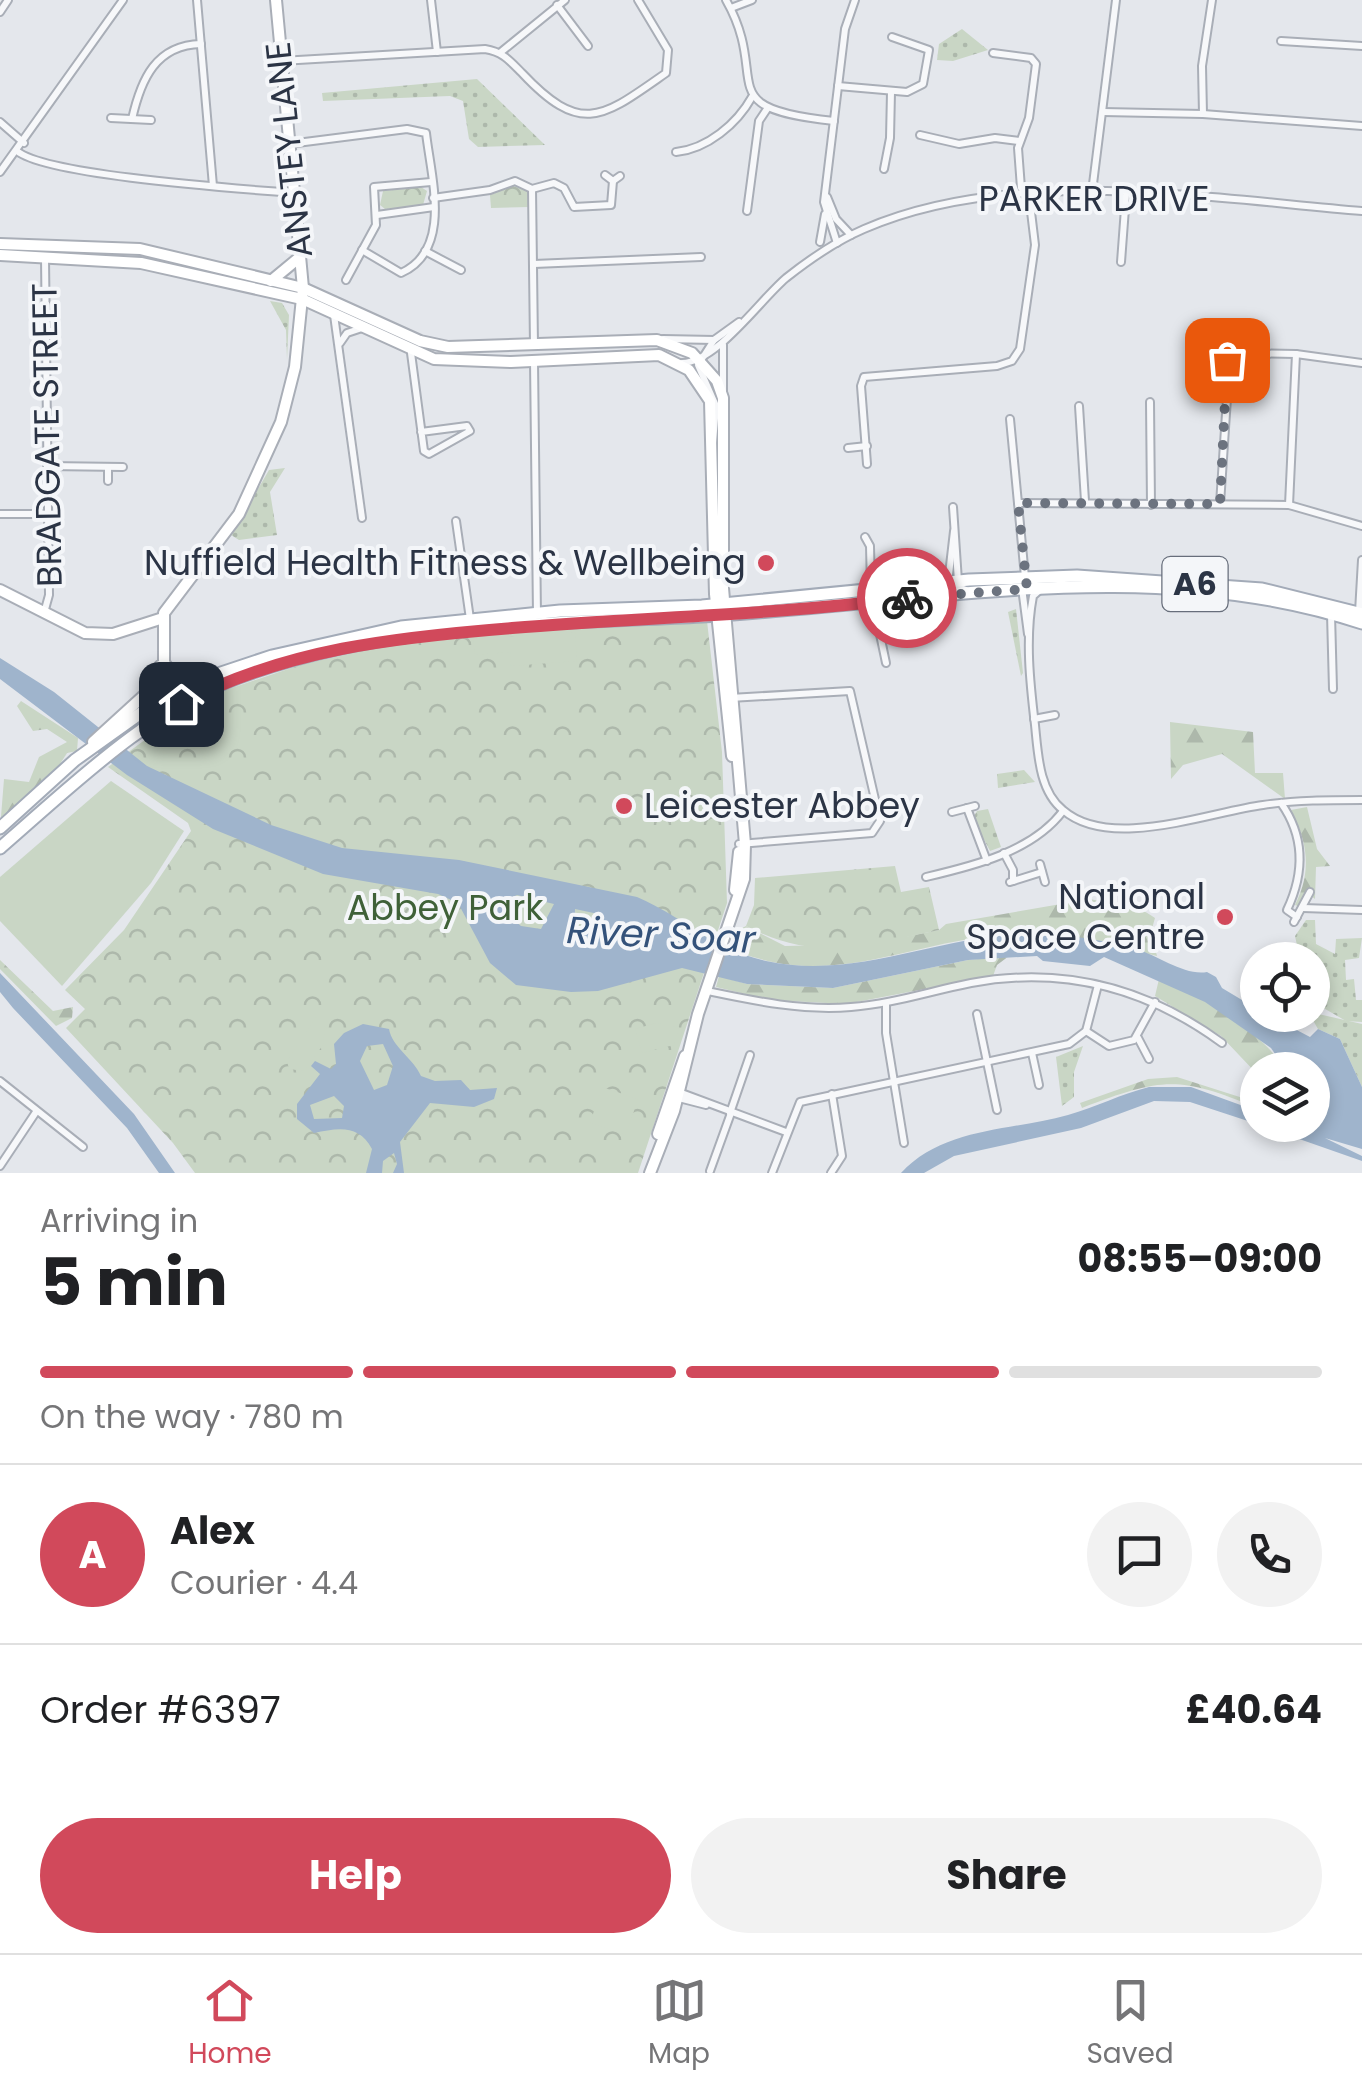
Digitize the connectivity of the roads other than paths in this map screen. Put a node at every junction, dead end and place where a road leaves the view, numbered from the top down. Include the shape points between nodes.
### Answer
1 (8, 0) edge
2 (123, 0) edge
3 (197, 0) edge
4 (276, 0) edge
5 (431, 0) edge
6 (638, 0) edge
7 (726, 0) edge
8 (752, 0) edge
9 (856, 0) edge
10 (1116, 0) edge
11 (1212, 0) edge
12 (561, 3) edge
13 (731, 8) junction
14 (0, 12) edge
15 (892, 38) dead end
16 (1282, 41) dead end
17 (200, 44) junction
18 (588, 46) dead end
19 (1362, 46) edge
20 (437, 52) junction
21 (502, 52) junction
22 (993, 54) dead end
23 (280, 61) junction
24 (838, 86) junction
25 (890, 92) junction
26 (752, 96) junction
27 (767, 110) junction
28 (1103, 112) junction
29 (1203, 114) junction
30 (741, 116) junction
31 (111, 118) dead end
32 (132, 119) junction
33 (151, 120) dead end
34 (834, 121) junction
35 (0, 122) edge
36 (1362, 126) edge
37 (758, 127) junction
38 (920, 136) dead end
39 (1020, 141) junction
40 (24, 142) junction
41 (288, 144) junction
42 (17, 151) junction
43 (676, 152) dead end
44 (884, 169) dead end
45 (0, 172) edge
46 (606, 175) dead end
47 (431, 182) junction
48 (213, 186) junction
49 (532, 189) junction
50 (1024, 191) junction
51 (1092, 192) junction
52 (294, 193) junction
53 (1126, 195) junction
54 (827, 196) junction
55 (433, 198) junction
56 (434, 207) junction
57 (1362, 210) edge
58 (747, 211) dead end
59 (825, 212) junction
60 (377, 215) junction
61 (850, 235) junction
62 (820, 242) dead end
63 (837, 243) junction
64 (0, 244) edge
65 (362, 250) junction
66 (425, 251) junction
67 (80, 252) junction
68 (0, 255) edge
69 (45, 256) junction
70 (701, 257) dead end
71 (300, 258) junction
72 (1121, 262) dead end
73 (534, 264) junction
74 (461, 270) dead end
75 (272, 280) junction
76 (346, 280) dead end
77 (303, 294) junction
78 (334, 315) junction
79 (743, 320) junction
80 (362, 328) junction
81 (1220, 330) dead end
82 (729, 335) junction
83 (657, 340) junction
84 (714, 340) junction
85 (340, 344) junction
86 (534, 345) junction
87 (1234, 351) junction
88 (411, 352) junction
89 (1296, 354) junction
90 (699, 359) junction
91 (534, 361) junction
92 (679, 363) junction
93 (1361, 363) edge
94 (723, 398) junction
95 (1150, 402) dead end
96 (1079, 406) dead end
97 (1010, 418) dead end
98 (421, 432) junction
99 (712, 444) junction
100 (867, 446) junction
101 (848, 448) dead end
102 (868, 464) dead end
103 (48, 466) junction
104 (108, 466) junction
105 (122, 467) dead end
106 (108, 481) dead end
107 (718, 482) junction
108 (1085, 501) junction
109 (1018, 503) junction
110 (1220, 504) junction
111 (1151, 505) junction
112 (1289, 506) junction
113 (952, 507) dead end
114 (0, 514) edge
115 (48, 514) junction
116 (362, 518) dead end
117 (456, 521) dead end
118 (1362, 526) edge
119 (865, 537) dead end
120 (1362, 560) edge
121 (723, 579) junction
122 (953, 587) junction
123 (1028, 587) junction
124 (0, 590) edge
125 (872, 598) junction
126 (742, 602) junction
127 (721, 609) junction
128 (44, 613) junction
129 (1331, 613) junction
130 (1361, 616) edge
131 (163, 618) junction
132 (537, 620) junction
133 (471, 627) junction
134 (1028, 634) junction
135 (163, 659) junction
136 (886, 663) dead end
137 (200, 680) junction
138 (1332, 689) dead end
139 (730, 698) junction
140 (159, 700) junction
141 (1055, 715) dead end
142 (1034, 719) junction
143 (122, 720) junction
144 (152, 724) junction
145 (1362, 800) edge
146 (1280, 802) junction
147 (1063, 811) junction
148 (952, 812) dead end
149 (0, 828) edge
150 (742, 844) junction
151 (0, 848) edge
152 (1004, 853) junction
153 (988, 861) junction
154 (926, 877) dead end
155 (1045, 882) dead end
156 (1310, 892) dead end
157 (1303, 908) junction
158 (1362, 910) edge
159 (1098, 985) junction
160 (707, 986) junction
161 (1156, 1002) junction
162 (886, 1003) junction
163 (977, 1014) dead end
164 (1086, 1031) junction
165 (1138, 1038) junction
166 (1222, 1043) dead end
167 (1032, 1053) junction
168 (750, 1055) dead end
169 (1150, 1059) dead end
170 (986, 1062) junction
171 (0, 1080) edge
172 (894, 1082) junction
173 (1039, 1085) dead end
174 (676, 1094) junction
175 (832, 1094) junction
176 (996, 1110) dead end
177 (36, 1112) junction
178 (730, 1113) junction
179 (786, 1132) junction
180 (904, 1143) dead end
181 (83, 1147) dead end
182 (0, 1166) edge
183 (710, 1171) edge
184 (647, 1173) edge
185 (772, 1173) edge
186 (832, 1173) edge

1 - 14 street
2 - 40 street
3 - 17 street
4 - 23 street, ANSTEY LANE
5 - 20 street
6 - 21 street via 668,50 666,72 601,113 576,114 550,104
7 - 13 street
8 - 13 street
9 - 24 street via 844,29
10 - 28 street
11 - 29 street
12 - 18 street
12 - 21 street
13 - 26 street
15 - 25 street via 931,54 924,84
16 - 19 street
17 - 32 street via 164,52 140,86
17 - 48 street
20 - 21 street
20 - 23 street
22 - 39 street via 1036,64
23 - 41 street, ANSTEY LANE
24 - 25 street
24 - 34 street
25 - 44 street
26 - 27 street
26 - 30 street
27 - 34 street
27 - 37 street
28 - 29 street
28 - 51 street
29 - 36 street
30 - 37 street
30 - 43 street via 696,150
31 - 32 street
32 - 33 street
34 - 54 street
35 - 40 street
37 - 58 street
38 - 39 street via 959,144
39 - 50 street
40 - 42 street
41 - 47 street via 407,129 426,133
41 - 52 street, ANSTEY LANE
42 - 45 street
42 - 48 street via 43,162
46 - 49 street via 617,178 611,206 603,209 574,207 554,183
47 - 55 street
47 - 60 street via 374,187
48 - 52 street
49 - 55 street via 514,182
49 - 73 street
50 - 51 street, PARKER DRIVE
50 - 61 street, PARKER DRIVE via 947,201
50 - 100 street via 1035,245 1018,353 997,366 868,374 861,386
51 - 53 street, PARKER DRIVE
52 - 71 street, ANSTEY LANE
53 - 57 street, PARKER DRIVE
53 - 72 street
54 - 59 street
54 - 61 street
55 - 56 street
56 - 60 street
56 - 66 street via 435,233
59 - 62 street
59 - 63 street
60 - 65 street
61 - 63 street, PARKER DRIVE
63 - 79 street, PARKER DRIVE via 788,276
64 - 67 street
65 - 66 street via 402,273
65 - 76 street
66 - 74 street
67 - 69 street
67 - 75 street via 140,249
67 - 77 street
68 - 69 street
69 - 103 street, BRADGATE STREET
70 - 73 street
71 - 75 street
71 - 77 street, ANSTEY LANE
73 - 86 street
75 - 77 street
77 - 78 street
77 - 86 street via 420,341 474,348
77 - 131 street, ANSTEY LANE via 296,367 257,480 225,536
78 - 80 street
78 - 85 street
79 - 82 street, PARKER DRIVE
79 - 84 street, PARKER DRIVE
80 - 85 street
80 - 88 street
81 - 87 street
82 - 90 street, PARKER DRIVE
82 - 94 street via 721,348
83 - 84 street
83 - 86 street
83 - 90 street
84 - 90 street, PARKER DRIVE
85 - 116 street
86 - 91 street
87 - 89 street
87 - 110 street via 1227,360
88 - 91 street via 466,362
88 - 98 street
89 - 93 street
89 - 112 street
90 - 92 street, PARKER DRIVE
90 - 94 street
90 - 99 street via 716,406
91 - 92 street via 659,356
91 - 132 street
92 - 99 street via 710,400
94 - 107 street
95 - 111 street
96 - 108 street
97 - 109 street
98 - 98 street via 467,426 470,431 429,454
99 - 107 street
100 - 101 street
100 - 102 street
103 - 104 street
103 - 115 street, BRADGATE STREET
104 - 105 street
104 - 106 street
107 - 121 street
107 - 127 street
108 - 109 street
108 - 111 street
109 - 123 street
110 - 111 street
110 - 112 street
112 - 118 street
113 - 122 street
114 - 115 street
115 - 128 street, BRADGATE STREET
117 - 133 street
119 - 125 street
120 - 130 street
121 - 126 street
121 - 127 street
122 - 123 main road, A6
122 - 123 main road, A6 via 993,579
122 - 125 main road, A6
123 - 129 main road, A6 via 1253,597
123 - 130 main road, A6 via 1095,576 1262,589
123 - 134 street
123 - 134 street
124 - 128 street
125 - 126 main road, A6
125 - 127 main road, A6
125 - 136 street
126 - 127 main road, A6
127 - 132 main road, A6
127 - 132 main road, A6
127 - 139 street
128 - 131 street via 102,635
129 - 130 main road, A6
129 - 138 street
131 - 135 street
132 - 133 main road, A6
133 - 137 main road, A6 via 382,630
133 - 144 main road, A6 via 298,659 217,686
134 - 142 street
135 - 137 street via 174,676
135 - 140 street
135 - 143 street via 151,687
137 - 140 main road, A6
139 - 150 street
139 - 150 street via 852,693 880,821 872,833
140 - 143 main road, A6
140 - 144 street
141 - 142 street
142 - 147 street via 1042,774
143 - 149 main road, A6
144 - 151 main road, A6
145 - 146 street
146 - 147 street via 1175,826 1098,826
146 - 157 street via 1294,824 1300,853 1286,910 1296,919
147 - 152 street
148 - 153 street via 971,807
150 - 160 street via 732,916
152 - 153 street
152 - 155 street via 1014,870 1012,882 1041,868
153 - 154 street
156 - 157 street
157 - 158 street
159 - 161 street
159 - 162 street via 1032,976
159 - 164 street
160 - 162 street via 799,1007
160 - 174 street
161 - 165 street
161 - 166 street
162 - 172 street
163 - 170 street
164 - 165 street via 1109,1046
164 - 167 street via 1066,1045
165 - 169 street
167 - 170 street
167 - 173 street
168 - 178 street
170 - 172 street
170 - 176 street
171 - 177 street
172 - 175 street
172 - 180 street
174 - 178 street
174 - 184 street
175 - 179 street via 800,1102
175 - 186 street via 842,1156
177 - 181 street
177 - 182 street
178 - 179 street
178 - 183 street
179 - 185 street

